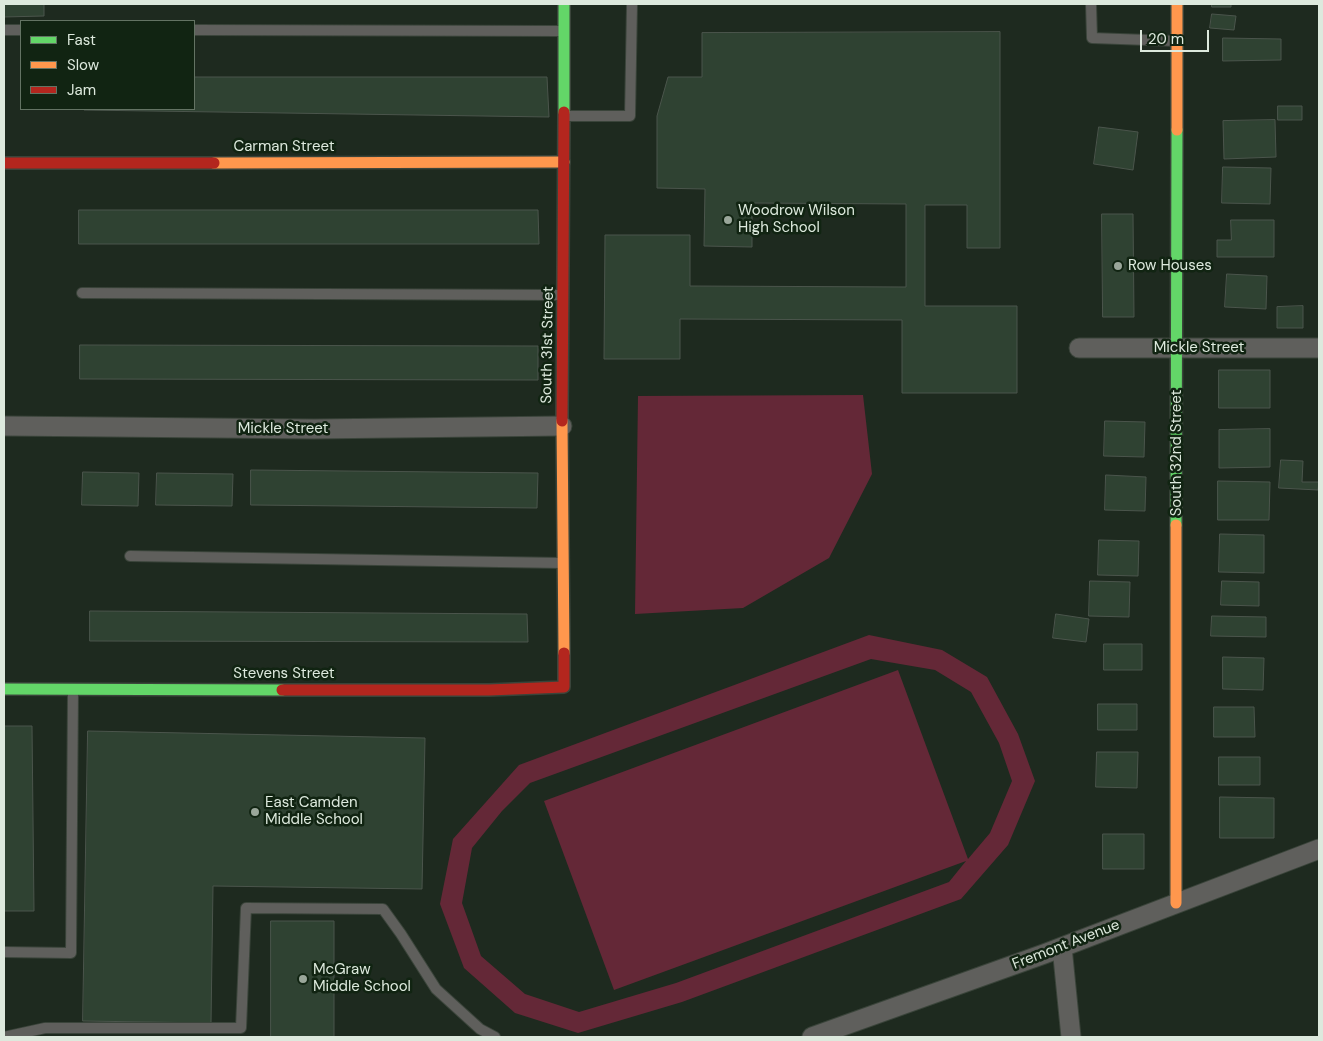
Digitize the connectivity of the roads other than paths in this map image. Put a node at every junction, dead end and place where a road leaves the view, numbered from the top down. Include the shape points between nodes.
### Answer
1 (564, 4) edge
2 (632, 4) edge
3 (1091, 4) edge
4 (1177, 4) edge
5 (4, 30) edge
6 (20, 30) edge
7 (195, 30) edge
8 (564, 31) junction
9 (1177, 41) junction
10 (564, 116) junction
11 (564, 162) junction
12 (4, 163) edge
13 (82, 293) dead end
14 (564, 295) junction
15 (1079, 348) dead end
16 (1177, 348) junction
17 (1319, 348) edge
18 (4, 426) edge
19 (562, 426) junction
20 (130, 556) dead end
21 (563, 563) junction
22 (564, 687) joint
23 (4, 689) edge
24 (73, 689) junction
25 (1319, 853) edge
26 (1176, 903) junction
27 (1062, 947) junction
28 (4, 952) edge
29 (4, 1037) edge
30 (495, 1037) edge
31 (812, 1037) edge
32 (1071, 1037) edge

1 - 8 street, South 31st Street
2 - 10 lane via 630,116
3 - 9 lane via 1092,38
4 - 9 street, South 32nd Street
5 - 6 lane
7 - 8 lane
8 - 10 street, South 31st Street
9 - 16 street, South 32nd Street
10 - 11 street, South 31st Street
11 - 12 street, Carman Street
11 - 14 street, South 31st Street
13 - 14 lane
14 - 19 street, South 31st Street
15 - 16 street, Mickle Street
16 - 17 street, Mickle Street
16 - 26 street, South 32nd Street
18 - 19 street, Mickle Street via 314,429
19 - 21 street, South 31st Street
20 - 21 lane
21 - 22 street, South 31st Street
22 - 24 street, Stevens Street via 489,690
23 - 24 street, Stevens Street
24 - 28 lane via 71,954
25 - 26 street, Fremont Avenue
26 - 27 street, Fremont Avenue
27 - 31 street, Fremont Avenue
27 - 32 street
29 - 30 lane via 45,1028 241,1028 246,908 382,909 436,989 480,1029

